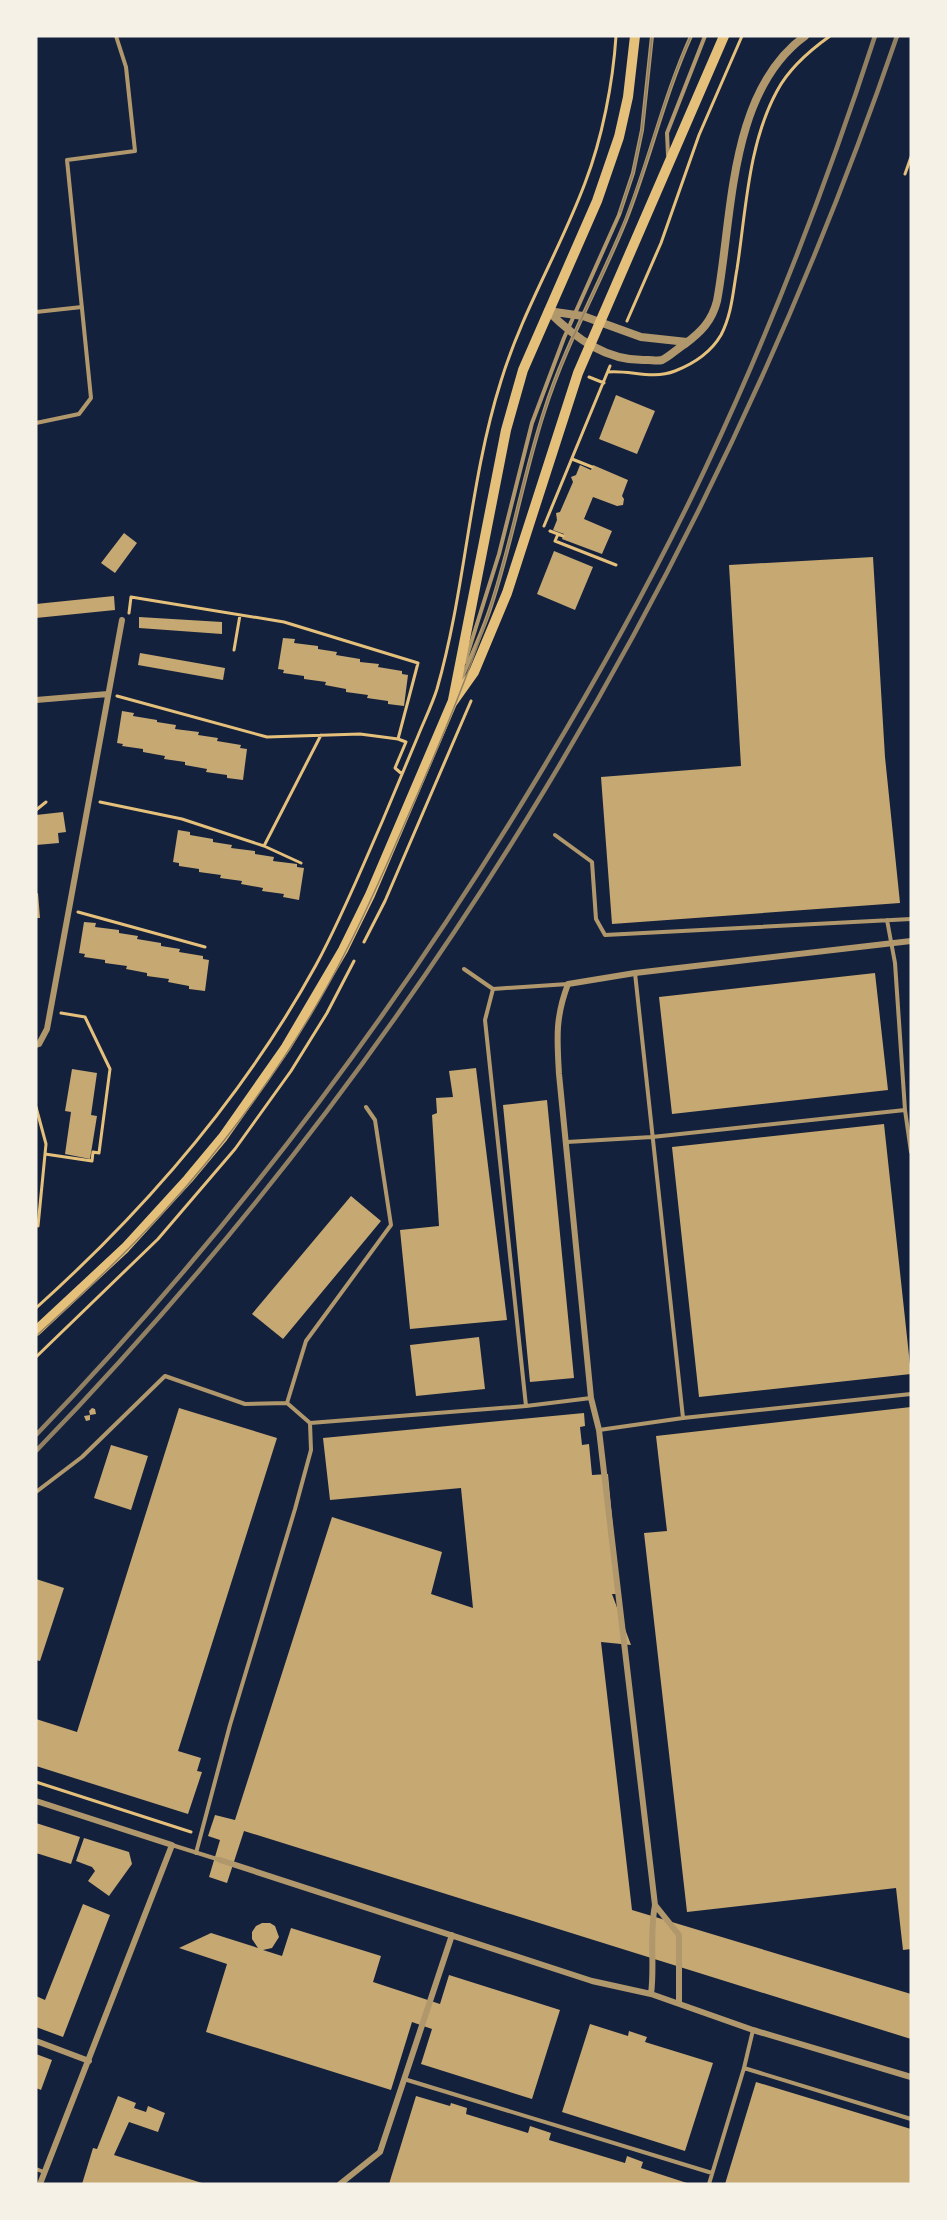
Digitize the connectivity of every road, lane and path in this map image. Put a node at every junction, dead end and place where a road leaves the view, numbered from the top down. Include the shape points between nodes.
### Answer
1 (116, 36) edge
2 (635, 36) edge
3 (652, 36) edge
4 (691, 36) edge
5 (705, 36) edge
6 (724, 36) edge
7 (742, 36) edge
8 (805, 36) edge
9 (911, 157) edge
10 (669, 162) junction
11 (905, 174) dead end
12 (82, 307) junction
13 (548, 311) junction
14 (36, 312) edge
15 (579, 315) junction
16 (601, 321) junction
17 (623, 330) junction
18 (571, 333) junction
19 (687, 342) junction
20 (590, 345) junction
21 (613, 356) junction
22 (604, 383) dead end
23 (36, 423) edge
24 (572, 459) dead end
25 (592, 467) dead end
26 (550, 531) dead end
27 (558, 534) junction
28 (563, 536) dead end
29 (616, 565) dead end
30 (240, 615) junction
31 (122, 620) joint
32 (450, 637) dead end
33 (234, 650) dead end
34 (108, 694) junction
35 (36, 700) edge
36 (452, 703) junction
37 (321, 735) junction
38 (398, 739) junction
39 (402, 774) junction
40 (89, 800) junction
41 (46, 802) dead end
42 (36, 810) edge
43 (555, 835) dead end
44 (264, 846) junction
45 (301, 863) dead end
46 (67, 910) junction
47 (911, 919) edge
48 (887, 920) junction
49 (911, 941) edge
50 (205, 947) dead end
51 (464, 969) dead end
52 (635, 973) junction
53 (568, 984) junction
54 (493, 988) junction
55 (50, 1012) junction
56 (36, 1045) edge
57 (36, 1107) edge
58 (366, 1107) dead end
59 (905, 1110) junction
60 (652, 1137) junction
61 (567, 1142) junction
62 (911, 1152) edge
63 (45, 1154) junction
64 (36, 1226) edge
65 (36, 1308) edge
66 (36, 1331) edge
67 (911, 1394) edge
68 (591, 1398) junction
69 (287, 1403) junction
70 (526, 1406) junction
71 (683, 1418) junction
72 (310, 1423) junction
73 (599, 1430) junction
74 (36, 1492) edge
75 (36, 1782) edge
76 (36, 1801) edge
77 (201, 1836) junction
78 (172, 1845) junction
79 (196, 1852) junction
80 (220, 1860) joint
81 (655, 1905) junction
82 (452, 1935) junction
83 (651, 1994) junction
84 (679, 2003) junction
85 (753, 2030) junction
86 (36, 2041) edge
87 (88, 2061) junction
88 (744, 2068) junction
89 (911, 2077) edge
90 (404, 2079) junction
91 (911, 2119) edge
92 (36, 2169) edge
93 (45, 2173) junction
94 (712, 2173) junction
95 (40, 2184) edge
96 (340, 2184) edge
97 (709, 2184) edge

1 - 12 lane via 126,67 135,151 68,160
2 - 13 main road via 619,137 597,201
3 - 15 lane via 642,130 633,173
4 - 15 lane via 625,222
5 - 10 lane via 668,133
6 - 10 main road
7 - 17 path
8 - 19 street via 772,70 754,102 744,133 715,307 705,328
9 - 11 path
10 - 16 main road
12 - 14 lane
12 - 23 lane via 91,398 79,414
13 - 15 street
13 - 18 street
13 - 36 main road via 523,370 506,430
15 - 16 street
15 - 18 lane
15 - 18 lane
16 - 17 street
16 - 20 main road
17 - 19 street via 641,337
18 - 20 street
18 - 36 lane via 531,452 490,609
18 - 36 lane via 532,423 499,554
19 - 21 street via 662,360 635,361
20 - 21 street
20 - 36 main road via 507,593 474,672
21 - 22 path
24 - 25 path
26 - 27 path
27 - 28 path
27 - 29 path via 555,541
30 - 31 path via 132,597 128,616
30 - 33 path
30 - 38 path via 284,622 418,663
31 - 34 street
32 - 39 path via 436,693
34 - 35 street
34 - 37 path via 267,737
34 - 40 street
36 - 66 main road via 370,895 286,1047 188,1179 125,1248
37 - 38 path via 360,734
37 - 44 path
38 - 39 path via 406,742 395,768
39 - 65 path via 316,965 260,1055 182,1160 113,1236
40 - 44 path via 182,819
40 - 46 street
41 - 42 path
43 - 48 lane via 592,862 596,919 605,935
44 - 45 path
46 - 50 path
46 - 55 street
47 - 48 lane
48 - 59 lane
49 - 52 street
51 - 54 lane
52 - 53 street
52 - 60 lane
53 - 54 lane
53 - 61 street via 556,1035
54 - 70 lane via 485,1020
55 - 56 street via 47,1029
55 - 63 path via 86,1017 110,1069 99,1153 93,1152 92,1161
57 - 63 path
58 - 69 lane via 375,1120 391,1225 306,1341
59 - 60 lane
59 - 62 lane
60 - 61 lane
60 - 71 lane
61 - 68 street
63 - 64 path
67 - 71 lane
68 - 70 lane
68 - 73 street
69 - 72 lane
69 - 74 lane via 246,1404 165,1376 82,1457
70 - 72 lane
71 - 73 lane
72 - 77 lane via 311,1450
73 - 81 street
75 - 77 path
76 - 78 street
77 - 79 lane
78 - 79 lane
78 - 87 street
79 - 80 lane
80 - 82 street
81 - 83 street via 651,1927
81 - 84 street via 678,1935
82 - 83 street via 592,1981
82 - 90 street
83 - 84 street
84 - 85 street
85 - 88 lane
85 - 89 street
86 - 87 street
87 - 93 street
88 - 91 lane
88 - 94 lane
90 - 94 lane
90 - 96 street via 380,2152
92 - 93 lane
93 - 95 street
94 - 97 lane

